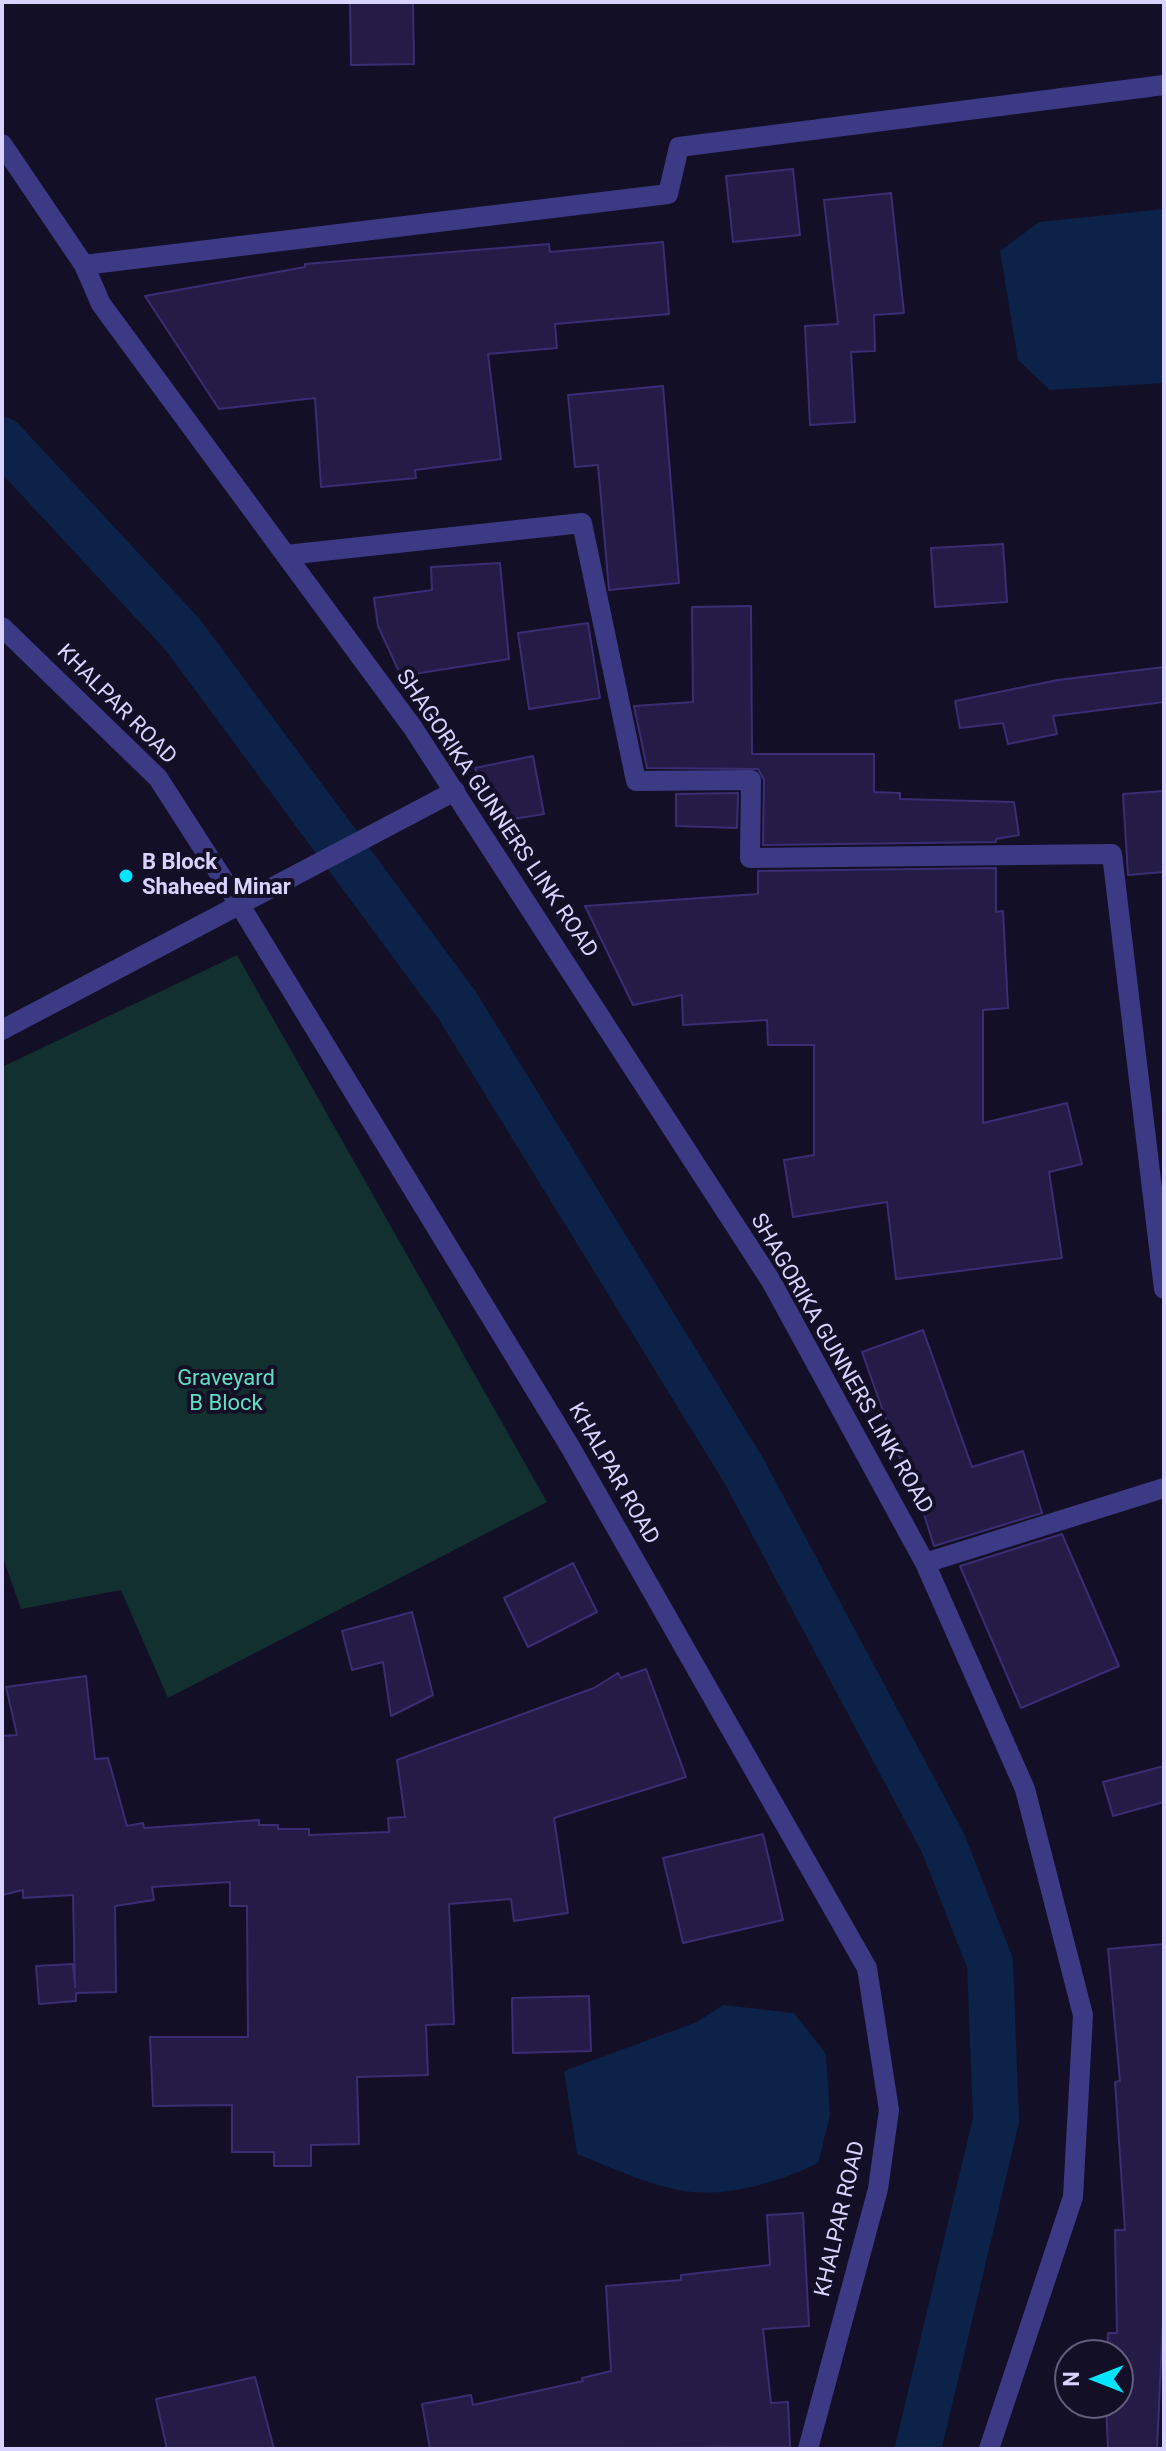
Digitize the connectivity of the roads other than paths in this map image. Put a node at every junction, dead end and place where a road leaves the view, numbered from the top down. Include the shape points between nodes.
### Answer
1 (1164, 85) edge
2 (2, 144) edge
3 (84, 265) junction
4 (286, 555) junction
5 (2, 627) edge
6 (455, 791) junction
7 (241, 907) junction
8 (2, 1030) edge
9 (1164, 1289) edge
10 (1164, 1488) edge
11 (925, 1563) junction
12 (808, 2449) edge
13 (989, 2449) edge

1 - 3 street via 679,147 668,194
2 - 3 street, SHAGORIKA GUNNERS LINK ROAD
3 - 4 street, SHAGORIKA GUNNERS LINK ROAD via 101,304
4 - 6 street, SHAGORIKA GUNNERS LINK ROAD
4 - 9 street via 582,523 636,781 751,780 750,858 1112,854
5 - 7 street, KHALPAR ROAD via 158,778
6 - 7 street
6 - 11 street, SHAGORIKA GUNNERS LINK ROAD via 771,1281
7 - 8 street
7 - 12 street, KHALPAR ROAD via 569,1445 867,1968 889,2110 878,2189
10 - 11 street
11 - 13 street, SHAGORIKA GUNNERS LINK ROAD via 1025,1789 1083,2015 1073,2197

